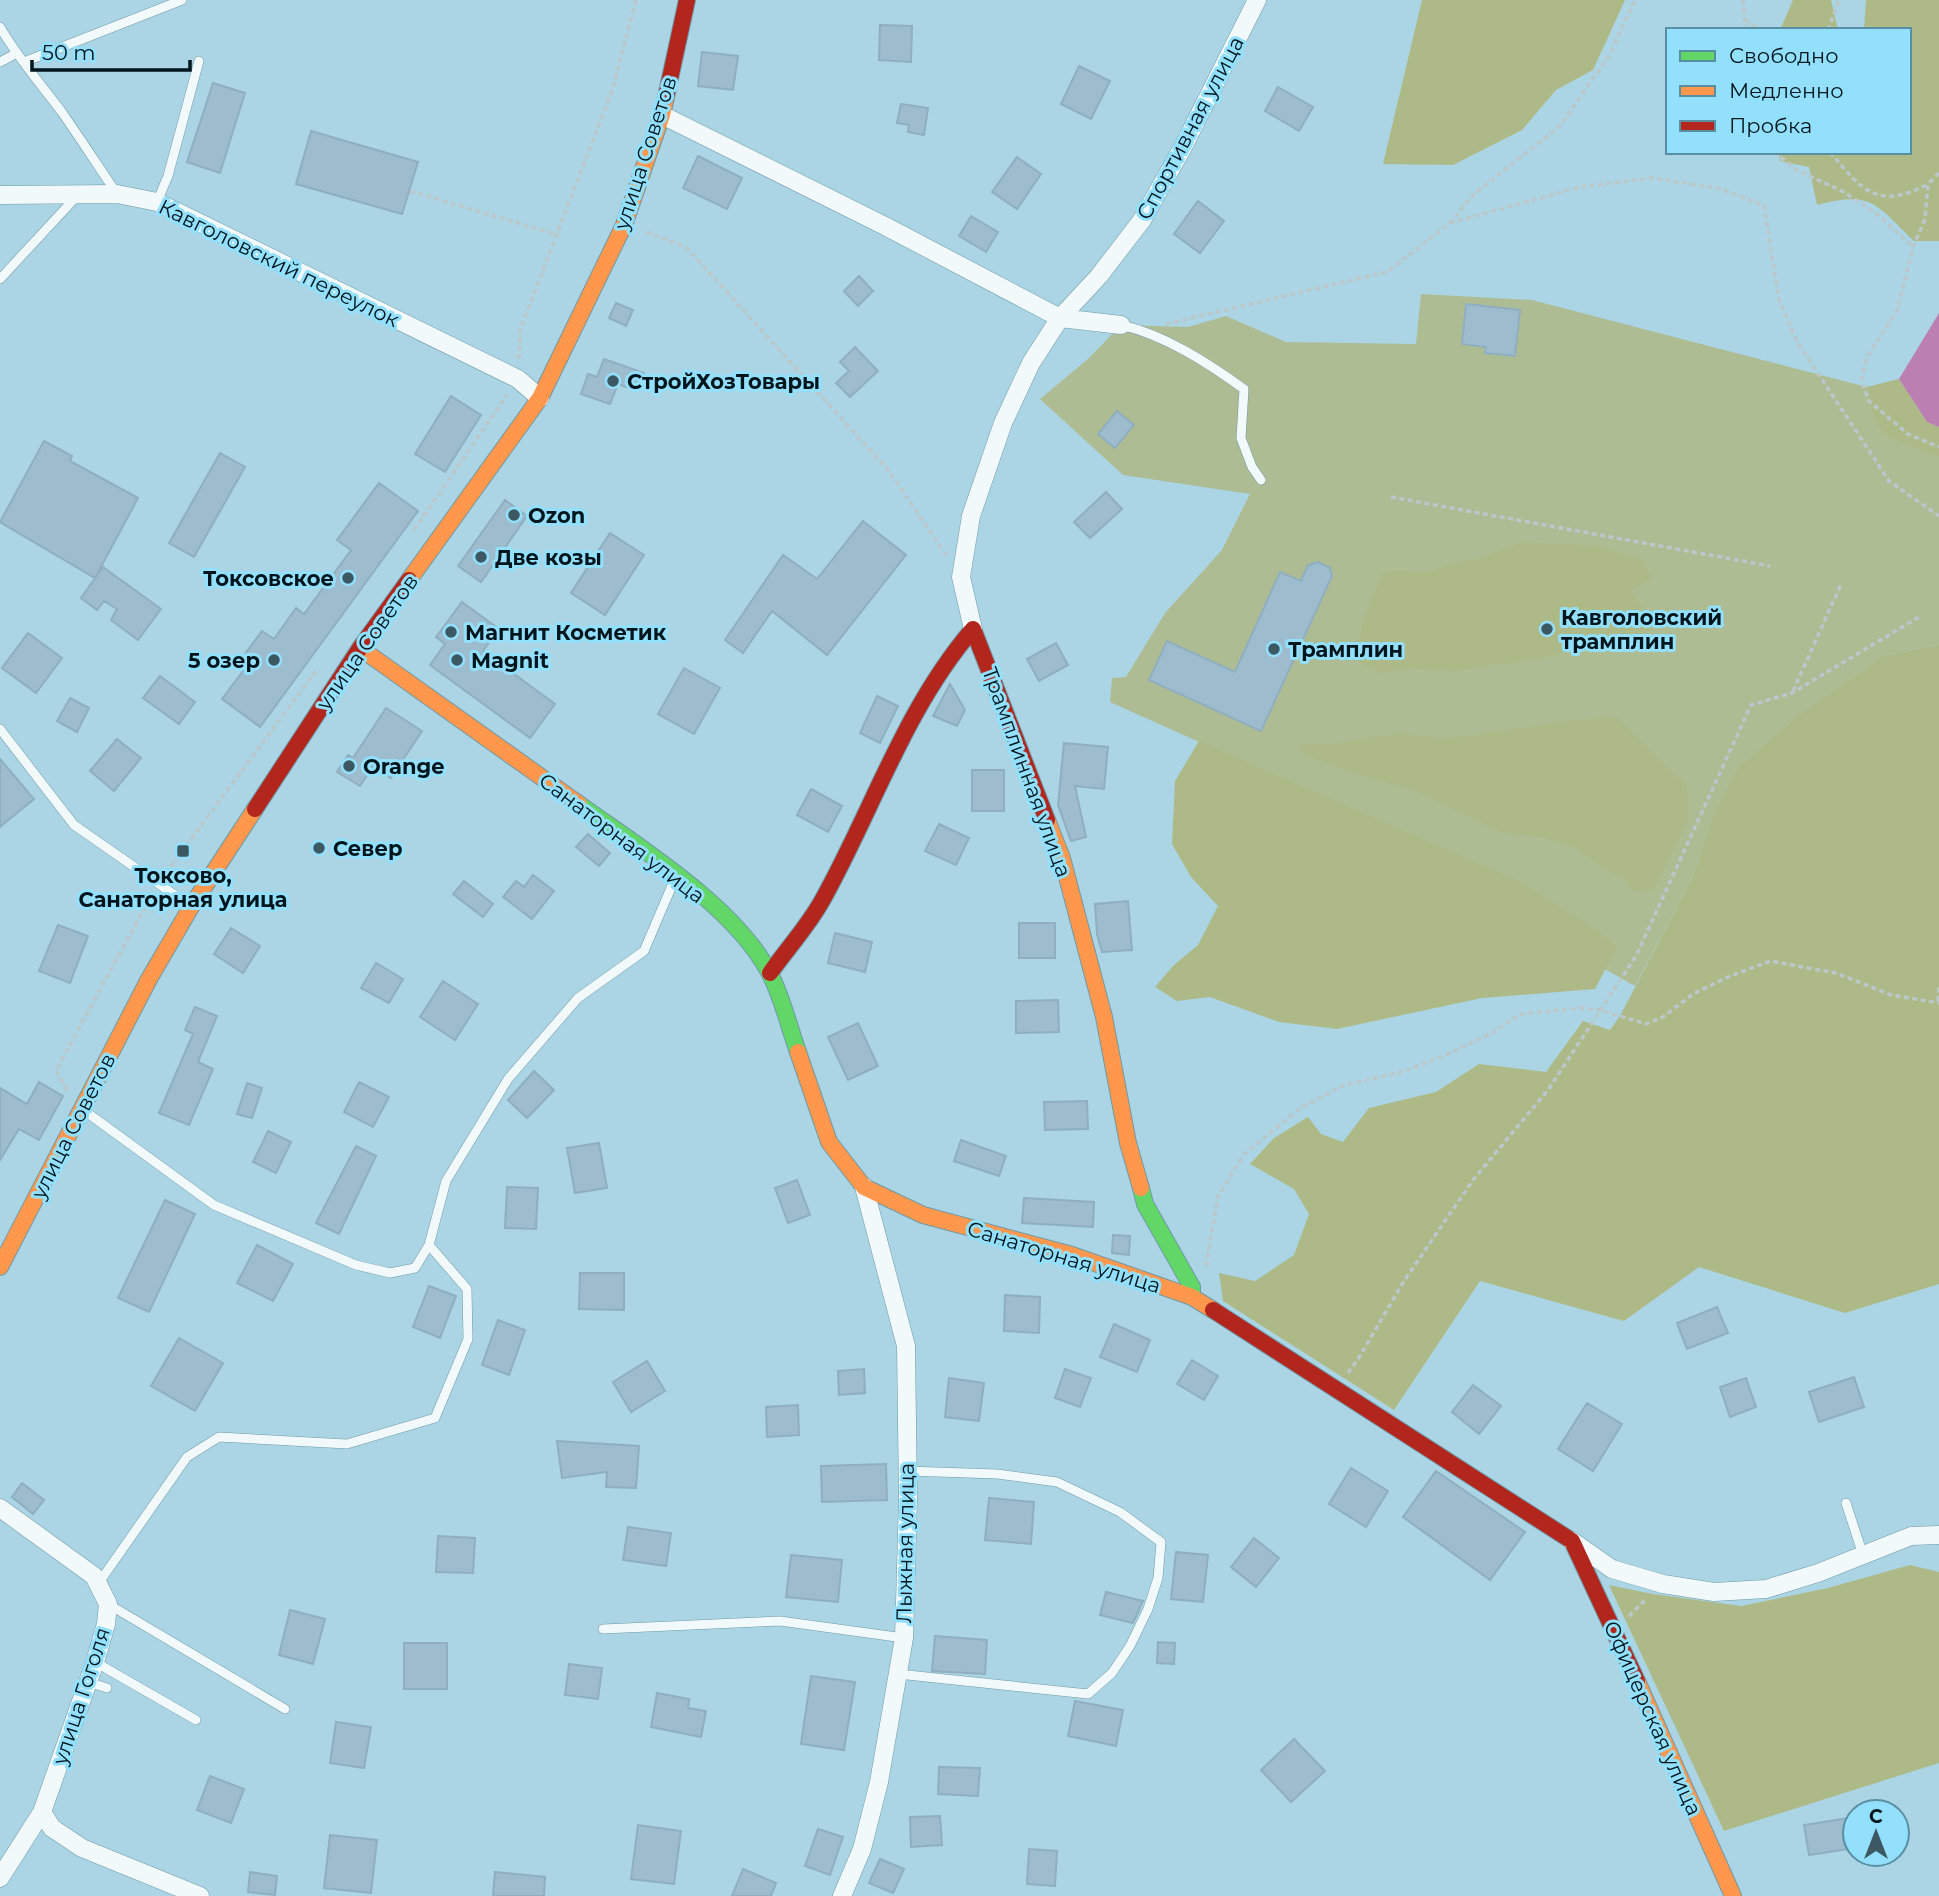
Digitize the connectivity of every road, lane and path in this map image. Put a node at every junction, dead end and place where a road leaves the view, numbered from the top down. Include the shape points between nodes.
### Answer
1 (182, 0) edge
2 (636, 0) edge
3 (687, 0) edge
4 (1256, 0) edge
5 (1635, 0) edge
6 (1744, 0) edge
7 (1839, 0) edge
8 (1745, 20) junction
9 (0, 27) edge
10 (1746, 28) edge
11 (1757, 28) edge
12 (1829, 28) edge
13 (15, 54) junction
14 (199, 61) dead end
15 (0, 62) edge
16 (24, 62) junction
17 (662, 116) junction
18 (1777, 154) edge
19 (1832, 154) edge
20 (1939, 173) edge
21 (1928, 184) junction
22 (410, 191) dead end
23 (79, 193) junction
24 (117, 194) junction
25 (0, 195) edge
26 (157, 202) junction
27 (1450, 223) junction
28 (624, 225) junction
29 (558, 235) junction
30 (1913, 247) junction
31 (0, 279) edge
32 (1060, 318) junction
33 (1121, 325) joint
34 (1143, 330) junction
35 (518, 379) junction
36 (540, 398) junction
37 (1939, 447) edge
38 (1261, 480) dead end
39 (1391, 497) dead end
40 (1939, 516) edge
41 (410, 537) dead end
42 (1770, 566) dead end
43 (961, 577) junction
44 (1841, 584) dead end
45 (1919, 617) dead end
46 (974, 629) junction
47 (360, 648) junction
48 (316, 671) dead end
49 (1792, 693) junction
50 (0, 729) edge
51 (676, 874) junction
52 (157, 884) junction
53 (191, 907) junction
54 (770, 973) junction
55 (1939, 987) edge
56 (1938, 1002) edge
57 (1600, 1010) junction
58 (77, 1104) junction
59 (864, 1187) junction
60 (429, 1245) junction
61 (0, 1267) edge
62 (1192, 1292) junction
63 (1336, 1388) junction
64 (906, 1471) junction
65 (1846, 1503) dead end
66 (0, 1508) edge
67 (1939, 1535) edge
68 (1572, 1541) junction
69 (1863, 1555) junction
70 (98, 1584) junction
71 (1663, 1584) junction
72 (108, 1604) junction
73 (603, 1629) dead end
74 (1615, 1634) junction
75 (904, 1638) junction
76 (95, 1662) junction
77 (898, 1674) junction
78 (88, 1682) junction
79 (107, 1688) dead end
80 (285, 1709) dead end
81 (196, 1720) dead end
82 (42, 1812) junction
83 (0, 1878) edge
84 (200, 1896) edge
85 (842, 1896) edge
86 (1733, 1896) edge

1 - 16 lane
2 - 29 path via 612,91
3 - 17 street, улица Советов
4 - 32 street, Спортивная улица via 1142,220
5 - 27 path via 1609,56 1559,127 1474,194
6 - 8 path
7 - 12 path
8 - 10 path
8 - 11 path
9 - 13 lane
13 - 15 lane
13 - 16 lane
14 - 26 lane
16 - 24 lane
17 - 28 street, улица Советов
17 - 32 street
18 - 30 path via 1876,213
19 - 21 path via 1858,186 1884,198
20 - 21 path
21 - 30 path via 1925,219
22 - 29 path
23 - 24 street, Кавголовский переулок
23 - 25 street, Кавголовский переулок
23 - 31 lane
24 - 26 street, Кавголовский переулок
26 - 35 street, Кавголовский переулок
27 - 34 path via 1387,272
27 - 40 path via 1580,187 1652,178 1717,188 1765,205 1779,299 1796,340 1889,481
28 - 36 street, улица Советов
28 - 43 path via 686,247 888,471
29 - 35 path via 520,330
30 - 37 path via 1897,311 1867,358 1861,380 1869,401 1908,434
32 - 33 street
32 - 43 street, Спортивная улица via 1031,363 1003,423 971,516
33 - 34 lane
34 - 38 lane via 1244,389 1241,438
35 - 36 street, Кавголовский переулок
35 - 41 path
36 - 47 street, улица Советов
39 - 42 path
43 - 46 street, Спортивная улица
44 - 49 path
45 - 49 path
46 - 54 street via 947,659 910,722 822,901
46 - 62 street, Трамплинная улица via 1062,858 1104,1017 1128,1143 1145,1204
47 - 51 street, Санаторная улица
47 - 53 street, улица Советов
48 - 52 path
49 - 57 path via 1751,705 1636,956
50 - 52 lane via 74,825
51 - 54 street, Санаторная улица via 743,933
51 - 60 lane via 644,951 578,998 508,1079 446,1181
52 - 53 lane
52 - 58 path via 56,1071
53 - 58 street, улица Советов
54 - 59 street, Санаторная улица via 829,1142
55 - 56 path
56 - 57 path via 1891,995 1836,973 1770,961 1693,994 1646,1024
57 - 62 path via 1520,1014 1450,1053 1405,1071 1342,1086 1302,1107 1244,1154 1218,1197 1204,1276
57 - 63 path via 1548,1090 1473,1180
58 - 60 lane via 214,1205 356,1265 390,1273 415,1268
58 - 61 street, улица Советов
59 - 62 street, Санаторная улица via 923,1215
59 - 64 street, Лыжная улица via 906,1346
60 - 70 lane via 467,1289 468,1339 435,1418 347,1444 219,1437 187,1457
62 - 63 street, Санаторная улица
63 - 68 street, Санаторная улица
64 - 75 street, Лыжная улица
64 - 77 lane via 997,1474 1057,1482 1120,1512 1161,1542 1158,1578 1148,1609 1112,1673 1088,1694
65 - 69 lane
66 - 70 street, улица Гоголя via 94,1576
67 - 69 street, Санаторная улица via 1911,1536
68 - 71 street, Санаторная улица via 1612,1569
68 - 74 street, Офицерская улица
69 - 71 street, Санаторная улица via 1766,1589 1714,1592
70 - 72 street, улица Гоголя
71 - 74 path
72 - 76 street, улица Гоголя
72 - 80 lane
73 - 75 lane via 780,1621
74 - 86 street, Офицерская улица
75 - 77 street, Лыжная улица
76 - 78 street, улица Гоголя
76 - 81 lane
77 - 85 street, Лыжная улица via 879,1782 862,1849
78 - 79 lane
78 - 82 street, улица Гоголя
82 - 83 street, улица Гоголя
82 - 84 street via 52,1828 82,1848

